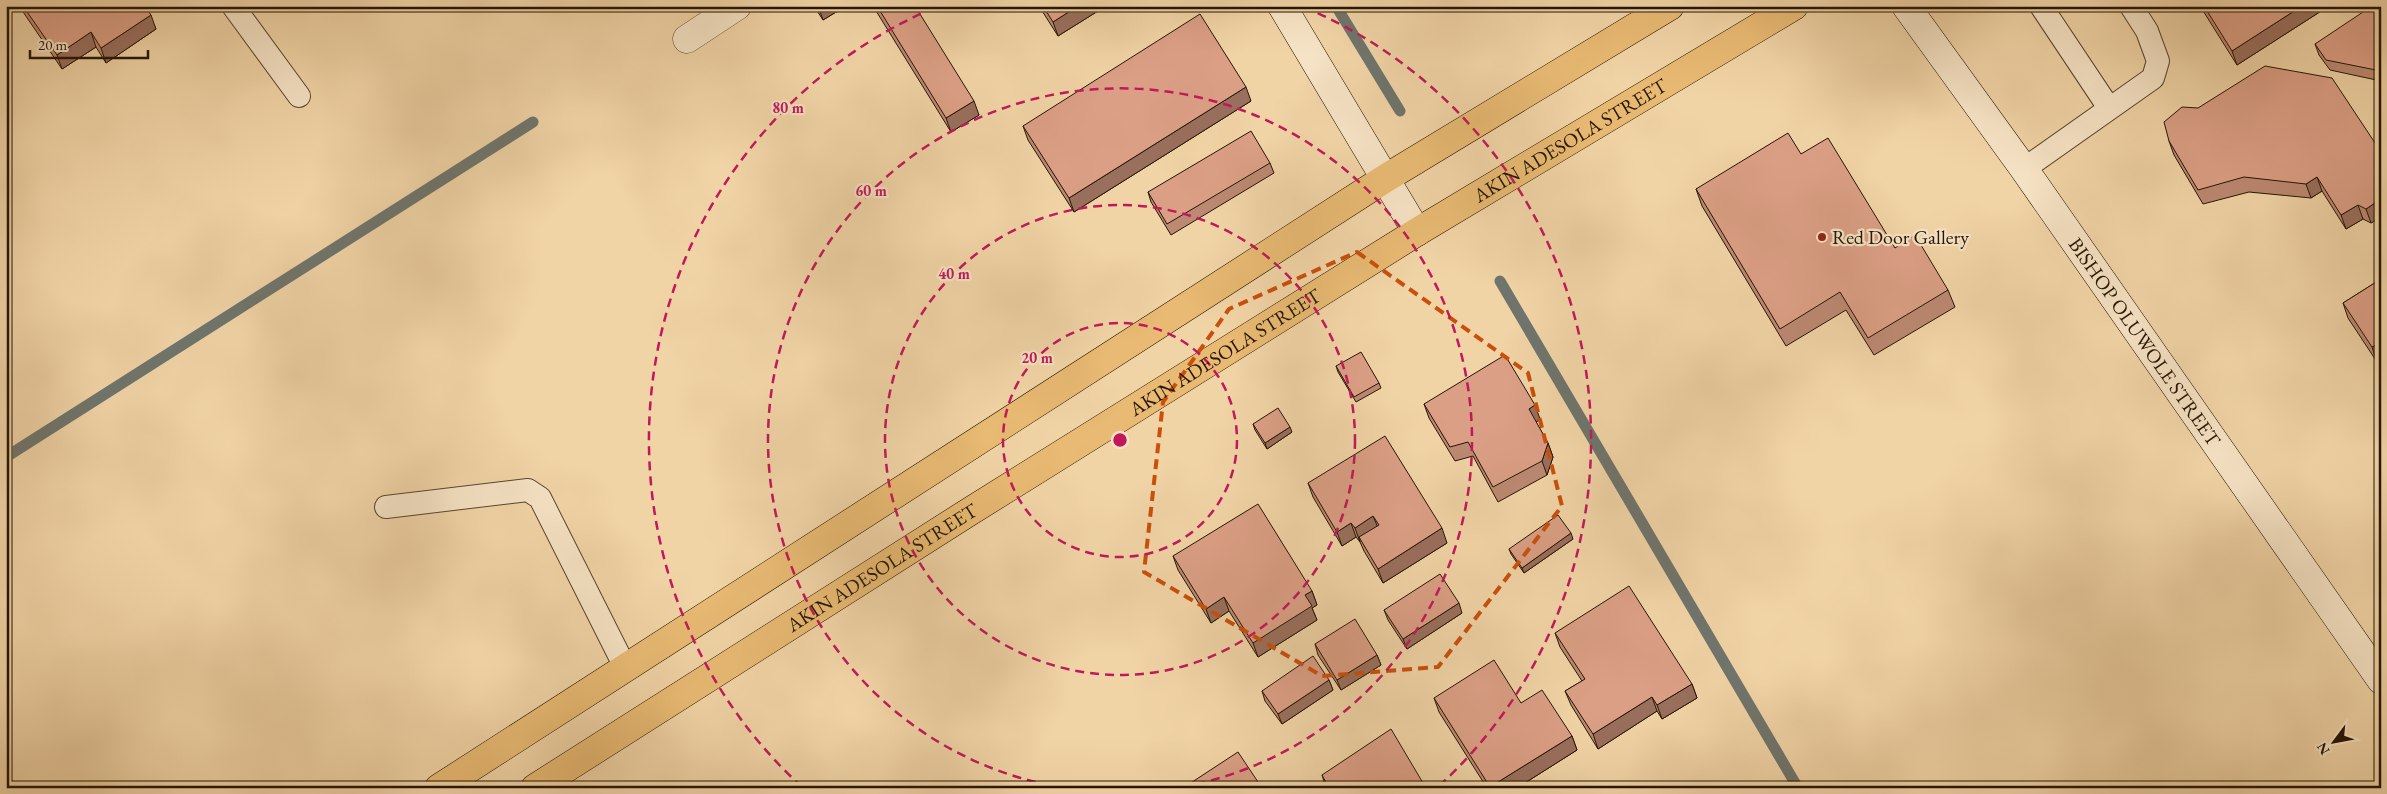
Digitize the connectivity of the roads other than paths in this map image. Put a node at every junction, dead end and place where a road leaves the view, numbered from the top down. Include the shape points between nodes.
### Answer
1 (233, 6) edge
2 (737, 6) edge
3 (1282, 6) edge
4 (1670, 6) edge
5 (1794, 6) edge
6 (1906, 6) edge
7 (2041, 6) edge
8 (2131, 6) edge
9 (687, 40) dead end
10 (299, 96) dead end
11 (2109, 108) junction
12 (2024, 169) junction
13 (1386, 178) junction
14 (1417, 232) junction
15 (386, 507) dead end
16 (626, 669) junction
17 (2381, 680) edge
18 (438, 788) edge
19 (535, 788) edge

1 - 10 lane
2 - 9 street
3 - 13 street
4 - 13 main road
5 - 14 main road, AKIN ADESOLA STREET
6 - 12 street, BISHOP OLUWOLE STREET
7 - 11 lane
8 - 11 lane via 2158,60 2153,78
11 - 12 lane
12 - 17 street, BISHOP OLUWOLE STREET
13 - 14 street
13 - 16 main road
14 - 19 main road, AKIN ADESOLA STREET
15 - 16 lane via 528,490 540,498
16 - 18 main road

